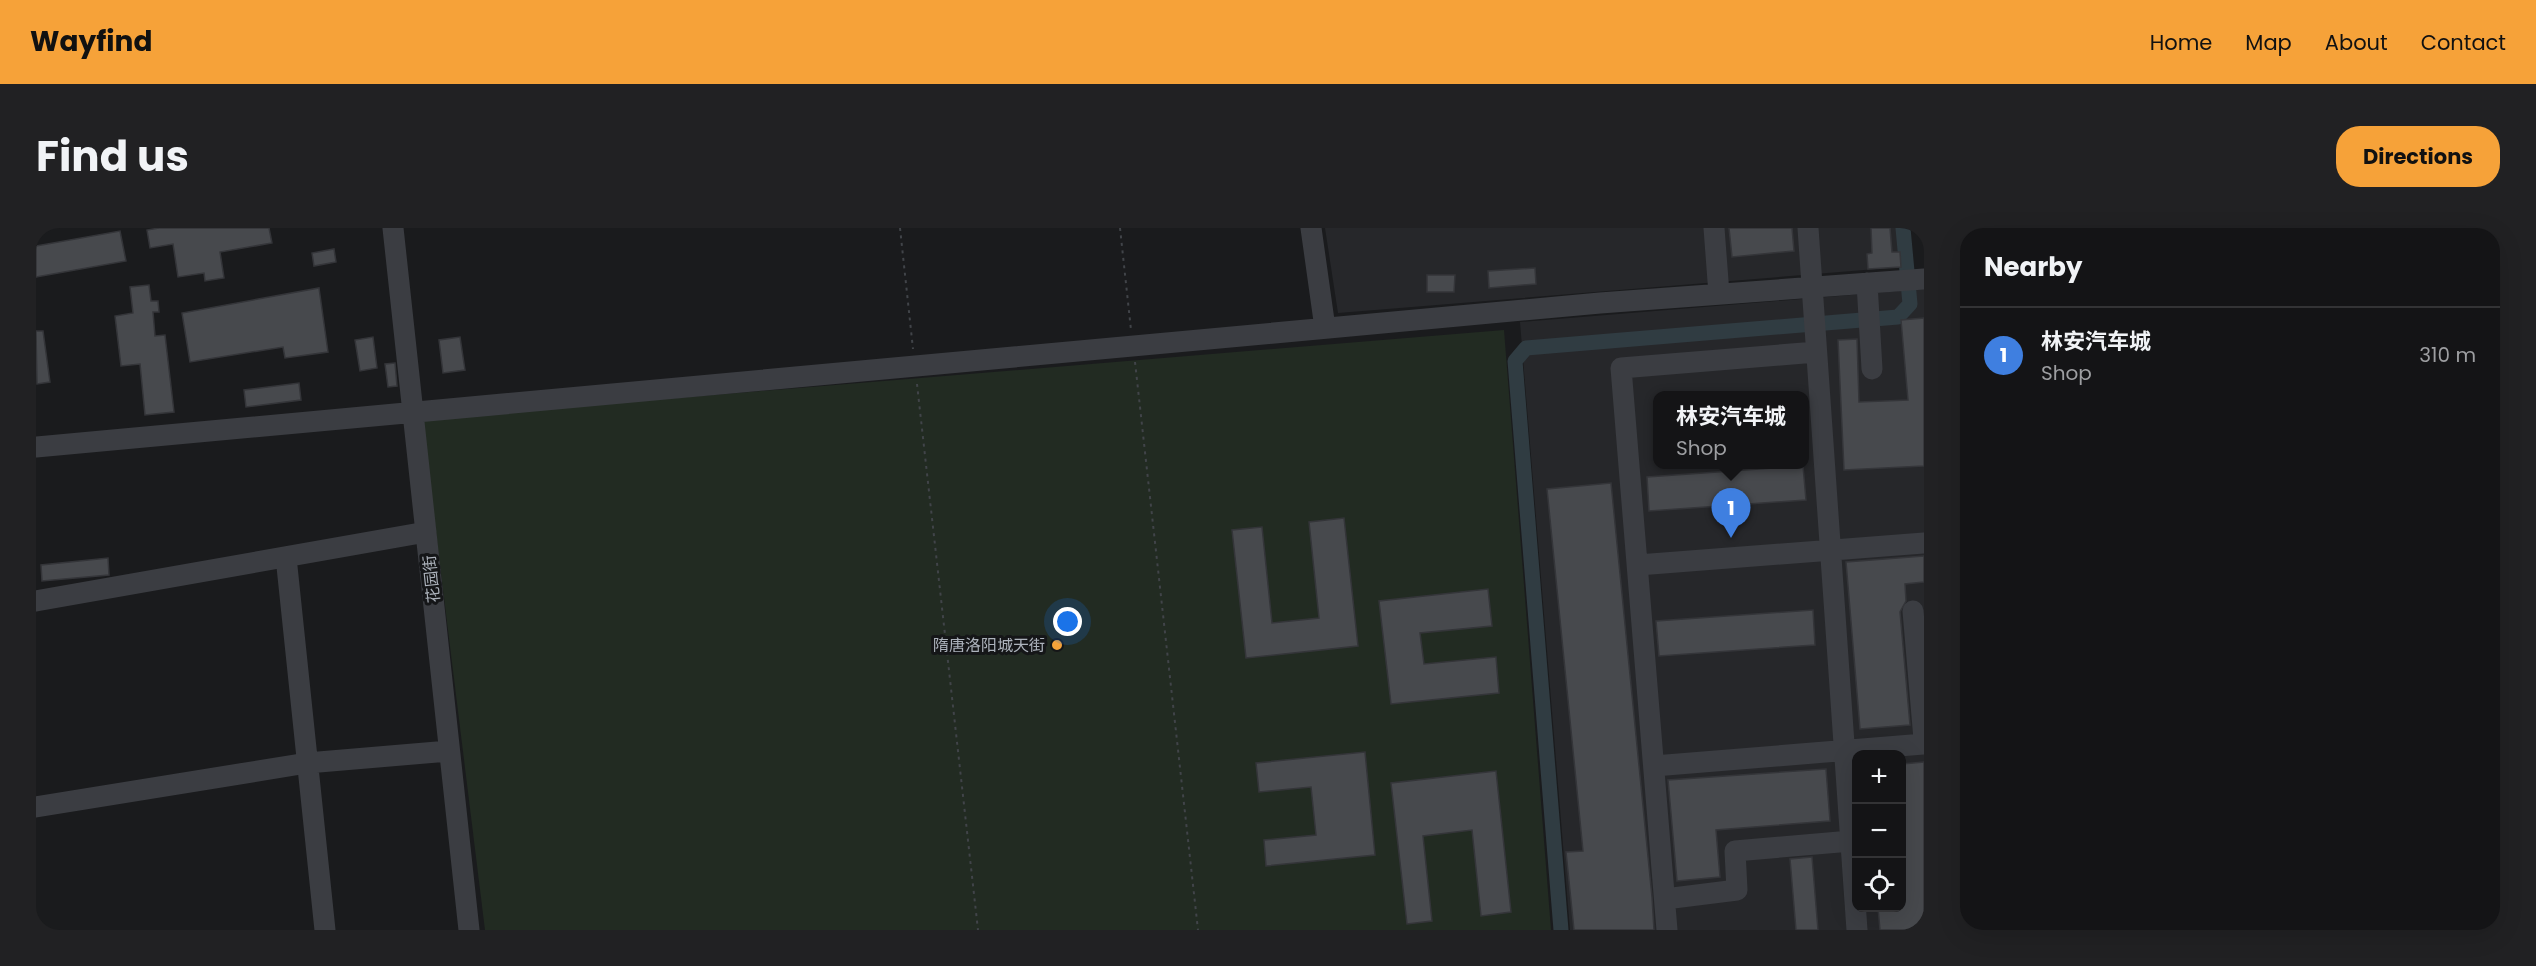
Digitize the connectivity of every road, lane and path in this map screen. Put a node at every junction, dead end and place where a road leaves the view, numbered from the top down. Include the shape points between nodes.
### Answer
1 (393, 228) edge
2 (900, 228) edge
3 (1120, 228) edge
4 (1311, 228) edge
5 (1714, 228) edge
6 (1808, 228) edge
7 (1924, 279) edge
8 (1867, 283) junction
9 (1812, 287) junction
10 (1719, 294) junction
11 (1325, 328) junction
12 (1133, 346) junction
13 (1816, 352) junction
14 (915, 366) junction
15 (1872, 369) dead end
16 (413, 412) junction
17 (36, 447) edge
18 (426, 532) junction
19 (1924, 543) edge
20 (1830, 550) junction
21 (286, 557) junction
22 (1638, 565) junction
23 (36, 601) edge
24 (1913, 612) dead end
25 (1924, 742) edge
26 (1844, 750) junction
27 (449, 751) junction
28 (307, 763) junction
29 (1654, 766) junction
30 (36, 807) edge
31 (1851, 841) junction
32 (1665, 899) junction
33 (325, 930) edge
34 (469, 930) edge
35 (978, 930) edge
36 (1198, 930) edge
37 (1667, 930) edge
38 (1857, 930) edge

1 - 16 street, 花园街
2 - 14 path
3 - 12 path
4 - 11 street
5 - 10 street
6 - 9 street
7 - 8 street
8 - 9 street
8 - 15 street
9 - 10 street
9 - 13 street
10 - 11 street
11 - 12 street
12 - 14 street
12 - 36 path
13 - 20 street
13 - 22 street via 1622,368
14 - 16 street
14 - 35 path
16 - 17 street
16 - 18 street, 花园街
18 - 21 street
18 - 27 street, 花园街
19 - 20 street
20 - 22 street
20 - 26 street
21 - 23 street
21 - 28 street
22 - 29 street
24 - 25 street
25 - 26 street
26 - 29 street
26 - 31 street
27 - 28 street
27 - 34 street, 花园街
28 - 30 street
28 - 33 street
29 - 32 street
31 - 32 street via 1735,851 1737,890
31 - 38 street
32 - 37 street

